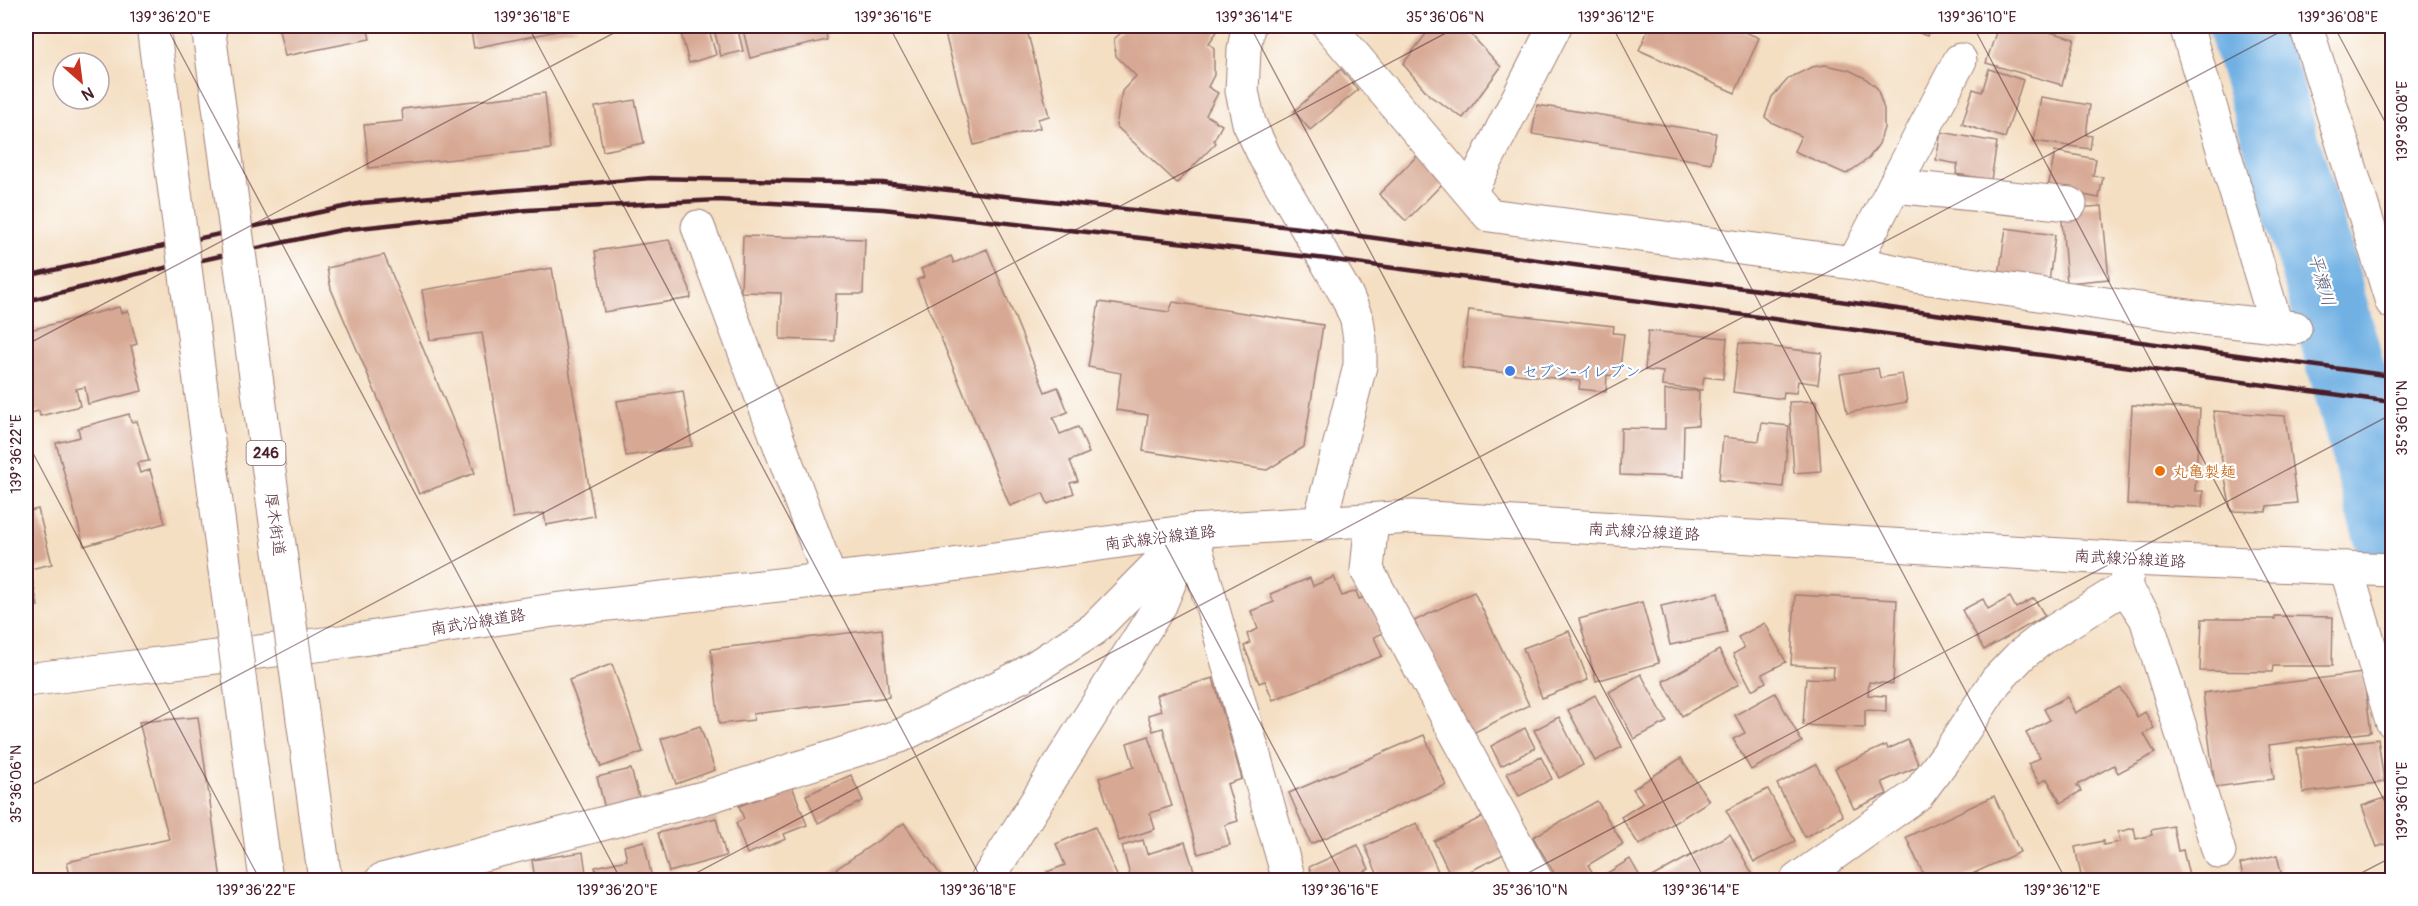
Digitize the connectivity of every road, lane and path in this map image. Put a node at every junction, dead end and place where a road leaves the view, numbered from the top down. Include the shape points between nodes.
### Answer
1 (153, 26) edge
2 (208, 26) edge
3 (1248, 26) edge
4 (1329, 26) edge
5 (1555, 26) edge
6 (2186, 26) edge
7 (2306, 26) edge
8 (1960, 60) dead end
9 (1894, 186) junction
10 (1470, 192) junction
11 (2070, 204) dead end
12 (698, 227) dead end
13 (1854, 263) junction
14 (2392, 302) edge
15 (1372, 520) junction
16 (1319, 525) junction
17 (1191, 531) junction
18 (931, 568) joint
19 (2353, 569) junction
20 (2392, 570) edge
21 (2127, 573) junction
22 (830, 579) junction
23 (26, 680) edge
24 (2392, 721) edge
25 (2219, 852) dead end
26 (266, 880) edge
27 (325, 880) edge
28 (382, 880) edge
29 (987, 880) edge
30 (1289, 880) edge
31 (1536, 880) edge
32 (1797, 880) edge

1 - 26 main road, bridge
2 - 27 main road, 厚木街道 / 246, bridge
3 - 16 main road via 1242,91 1249,123 1347,296 1360,340 1360,366
4 - 10 main road
5 - 10 main road
6 - 13 main road via 2285,326 2202,318 1922,277
7 - 14 main road
8 - 9 main road
9 - 11 main road
9 - 13 main road
10 - 13 main road via 1489,214
12 - 22 main road
15 - 16 main road, 南武線沿線道路
15 - 21 main road, 南武線沿線道路 via 1424,518
15 - 31 main road via 1366,570
16 - 17 main road, 南武線沿線道路
17 - 18 main road, 南武線沿線道路
17 - 28 main road via 1094,628 1023,675 900,736 702,798
17 - 29 main road via 1160,605
17 - 30 main road
18 - 22 main road, 南武沿線道路
19 - 20 main road, 南武線沿線道路
19 - 21 main road, 南武線沿線道路
19 - 24 main road
21 - 25 main road via 2146,618
21 - 32 main road via 2021,655 1996,681 1918,794
22 - 23 main road, 南武沿線道路 via 554,610 349,641

